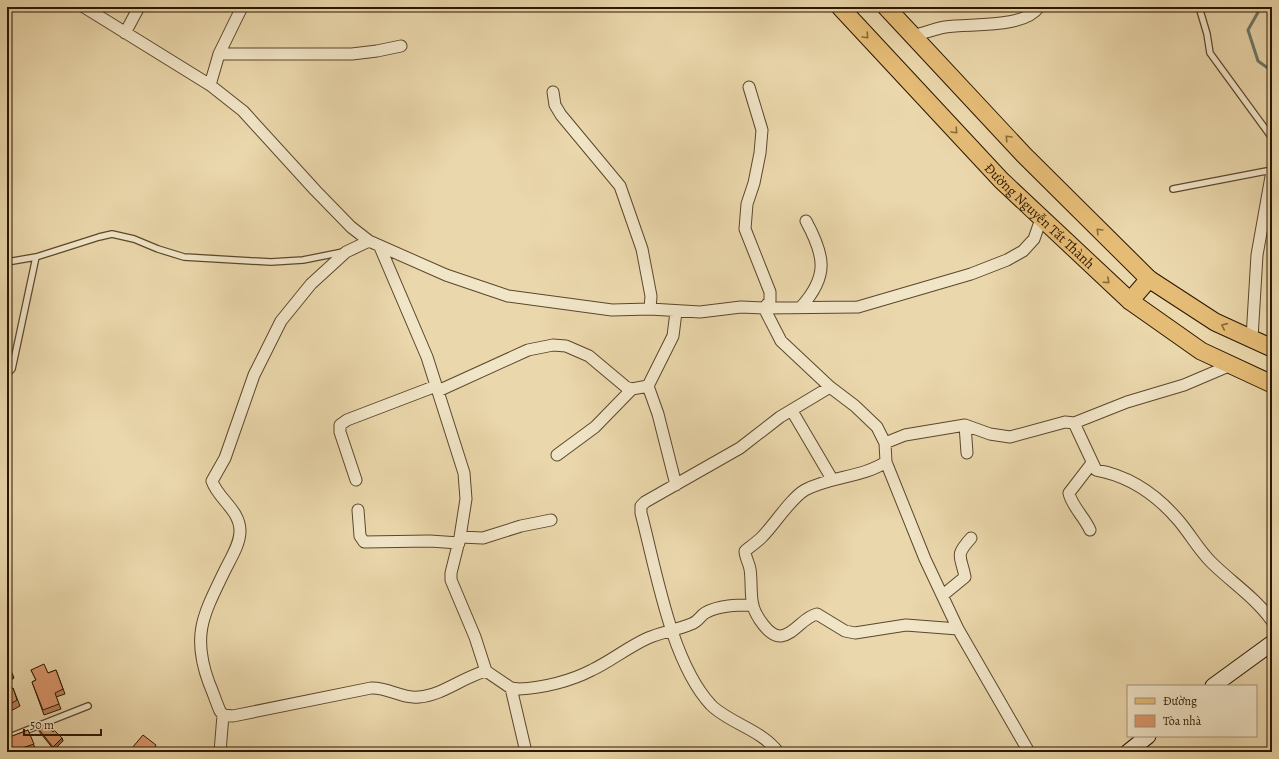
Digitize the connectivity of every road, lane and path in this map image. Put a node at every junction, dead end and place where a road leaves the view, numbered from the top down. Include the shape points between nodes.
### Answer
1 (84, 7) edge
2 (139, 7) edge
3 (242, 7) edge
4 (840, 7) edge
5 (886, 7) edge
6 (1039, 7) edge
7 (1199, 7) edge
8 (125, 33) junction
9 (913, 36) junction
10 (401, 46) dead end
11 (219, 54) junction
12 (210, 85) junction
13 (750, 87) dead end
14 (553, 92) dead end
15 (1272, 138) edge
16 (1272, 171) edge
17 (1173, 189) dead end
18 (1042, 219) junction
19 (806, 220) dead end
20 (369, 241) junction
21 (380, 247) junction
22 (346, 252) junction
23 (36, 257) junction
24 (7, 262) edge
25 (1149, 279) junction
26 (1130, 301) junction
27 (801, 307) junction
28 (764, 308) junction
29 (650, 309) junction
30 (676, 312) junction
31 (1252, 338) junction
32 (1272, 348) edge
33 (1231, 365) junction
34 (7, 374) edge
35 (648, 386) junction
36 (1270, 386) edge
37 (830, 387) junction
38 (437, 388) junction
39 (632, 389) junction
40 (792, 411) junction
41 (1074, 423) junction
42 (965, 425) junction
43 (885, 443) junction
44 (967, 453) dead end
45 (556, 455) dead end
46 (886, 462) junction
47 (1092, 463) junction
48 (832, 479) junction
49 (356, 480) dead end
50 (676, 485) junction
51 (358, 510) dead end
52 (552, 520) dead end
53 (1090, 530) dead end
54 (971, 538) dead end
55 (460, 540) junction
56 (943, 594) junction
57 (753, 605) junction
58 (1272, 621) edge
59 (672, 629) junction
60 (958, 629) junction
61 (1272, 643) edge
62 (486, 671) junction
63 (1214, 685) edge
64 (511, 688) junction
65 (88, 706) dead end
66 (223, 715) junction
67 (1147, 737) edge
68 (7, 738) edge
69 (220, 752) edge
70 (526, 752) edge
71 (778, 752) edge
72 (1029, 752) edge
73 (1128, 752) edge

1 - 8 street
2 - 8 street
3 - 11 street
4 -> 18 main road, Đường Nguyễn Tất Thành via 1001,180
5 - 9 main road
6 - 9 street via 1021,19 1004,24 945,27
7 - 15 lane via 1210,53
8 - 12 street
25 -> 9 main road via 1024,155
10 - 11 street via 377,52 352,54
11 - 12 street
12 - 20 street via 247,115 315,190 351,227
13 - 28 street via 762,130 754,183 747,204 745,229 770,292 770,301
14 - 29 street via 555,105 561,115 620,186 642,249
16 - 17 lane
16 - 31 street via 1257,255
18 -> 26 main road, Đường Nguyễn Tất Thành
18 - 27 street via 1034,239 1023,251 971,274 858,307
19 - 27 street via 816,239 822,270 818,284
20 - 21 street
20 - 22 street
21 - 29 street via 446,275 508,296 612,310
21 - 38 street via 417,333
22 - 23 lane via 303,260 271,262 184,257 134,238 112,234
22 - 66 street via 311,284 281,321 254,375 225,458 212,481 236,516 240,530 237,543 204,619 200,637 200,652 206,673
23 - 24 lane
23 - 34 lane via 12,369
25 - 26 main road
31 -> 25 main road via 1215,322
26 - 33 main road, Đường Nguyễn Tất Thành via 1201,351
27 - 28 street
28 - 30 street via 741,307
28 - 37 street via 781,341
29 - 30 street
30 - 35 street via 673,336
31 - 32 main road
33 - 36 main road, Đường Nguyễn Tất Thành
33 - 41 street via 1184,385 1127,402
35 - 39 street
35 - 50 street via 658,414
37 - 40 street
37 - 43 street via 877,427
38 - 39 street via 528,350 553,345 577,350
38 - 49 street via 347,420 340,425
38 - 55 street via 466,481
39 - 45 street via 596,427
40 - 48 street
40 - 50 street via 771,423 740,448
41 - 42 street via 1065,422 1010,437 990,434
41 - 47 street
42 - 43 street via 905,435
42 - 44 street
43 - 46 street
46 - 48 street via 876,468
46 - 56 street via 925,559
47 - 53 street via 1069,493
47 - 58 street via 1096,470 1115,474 1154,497 1179,521 1209,560
48 - 57 street via 803,491 761,538 745,551
50 - 59 street via 645,502 641,510
51 - 55 street via 360,536 364,542
52 - 55 street via 521,526 483,538
54 - 56 street via 960,551 959,557 965,577
55 - 62 street via 452,564 451,580
56 - 60 street
57 - 59 street via 716,608 704,614 697,622
57 - 60 street via 760,620 771,633 779,636 786,635 811,615 817,614 845,631 855,633 906,625
59 - 64 street via 646,639 579,677 527,689
59 - 71 street via 693,680 712,706 752,731
60 - 72 street
61 - 63 main road
62 - 64 street
62 - 66 street via 424,696 412,697 385,688 370,688 233,716
64 - 70 street
65 - 68 lane
66 - 69 street
67 - 73 main road

